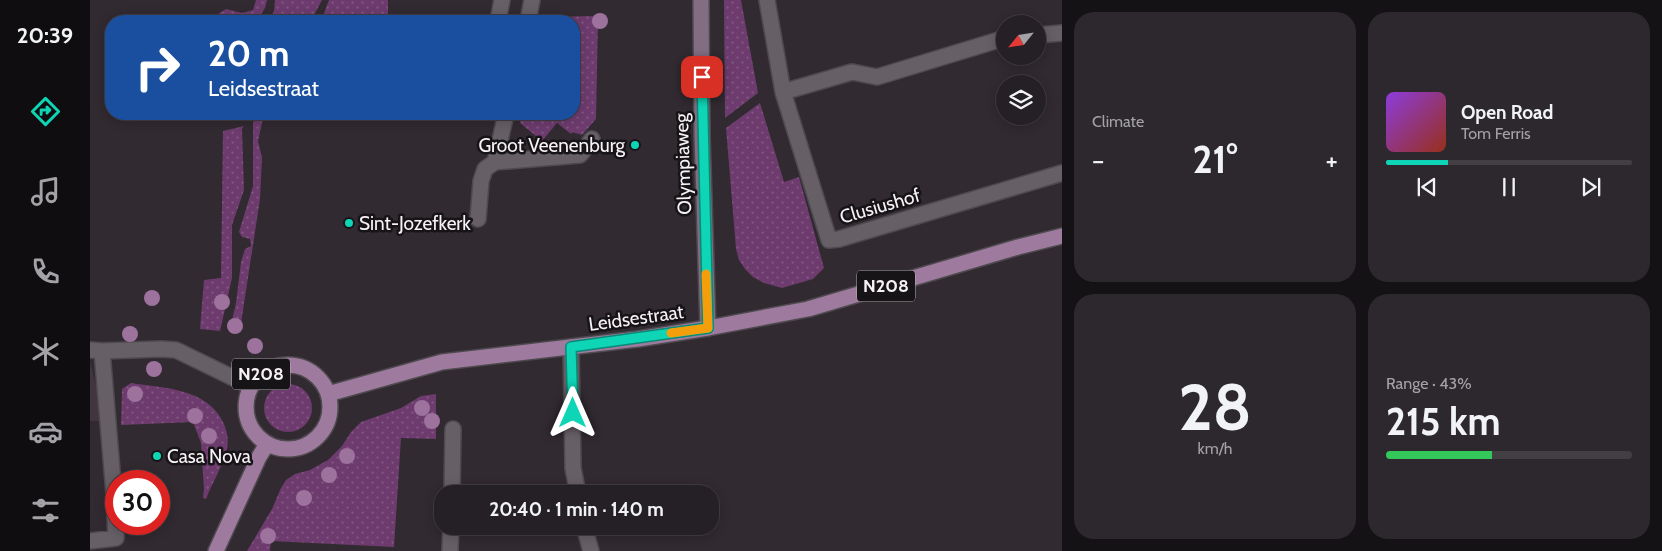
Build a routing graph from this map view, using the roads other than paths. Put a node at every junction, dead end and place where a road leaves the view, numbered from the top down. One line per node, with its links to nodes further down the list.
1 (502, 0): 5 (street)
2 (532, 0): 6 (street)
3 (701, 0): 17 (main road, Olympiaweg)
4 (766, 0): 10 (street, Clusiushof)
5 (499, 15)
6 (529, 15)
7 (1062, 33): 8 (street)
8 (1046, 34)
9 (996, 41): 10 (street)
10 (784, 92): 14 (street, Clusiushof)
11 (505, 120): 13 (street)
12 (592, 138): 13 (street)
13 (495, 162): 15 (street)
14 (1062, 174)
15 (478, 219)
16 (1062, 236): 17 (main road, Leidsestraat / N208)
17 (708, 328): 18 (main road, Leidsestraat / N208)
18 (571, 347): 21 (main road, Leidsestraat / N208); 25 (street)
19 (96, 351): 20 (street); 28 (street)
20 (250, 386): 21 (main road, N208); 23 (main road, N208)
21 (328, 394): 23 (main road)
22 (454, 429): 24 (street)
23 (267, 444): 29 (main road)
24 (452, 485)
25 (576, 485)
26 (451, 535): 30 (street)
27 (587, 535): 31 (street)
28 (90, 541)
29 (216, 551)
30 (450, 551)
31 (592, 551)

